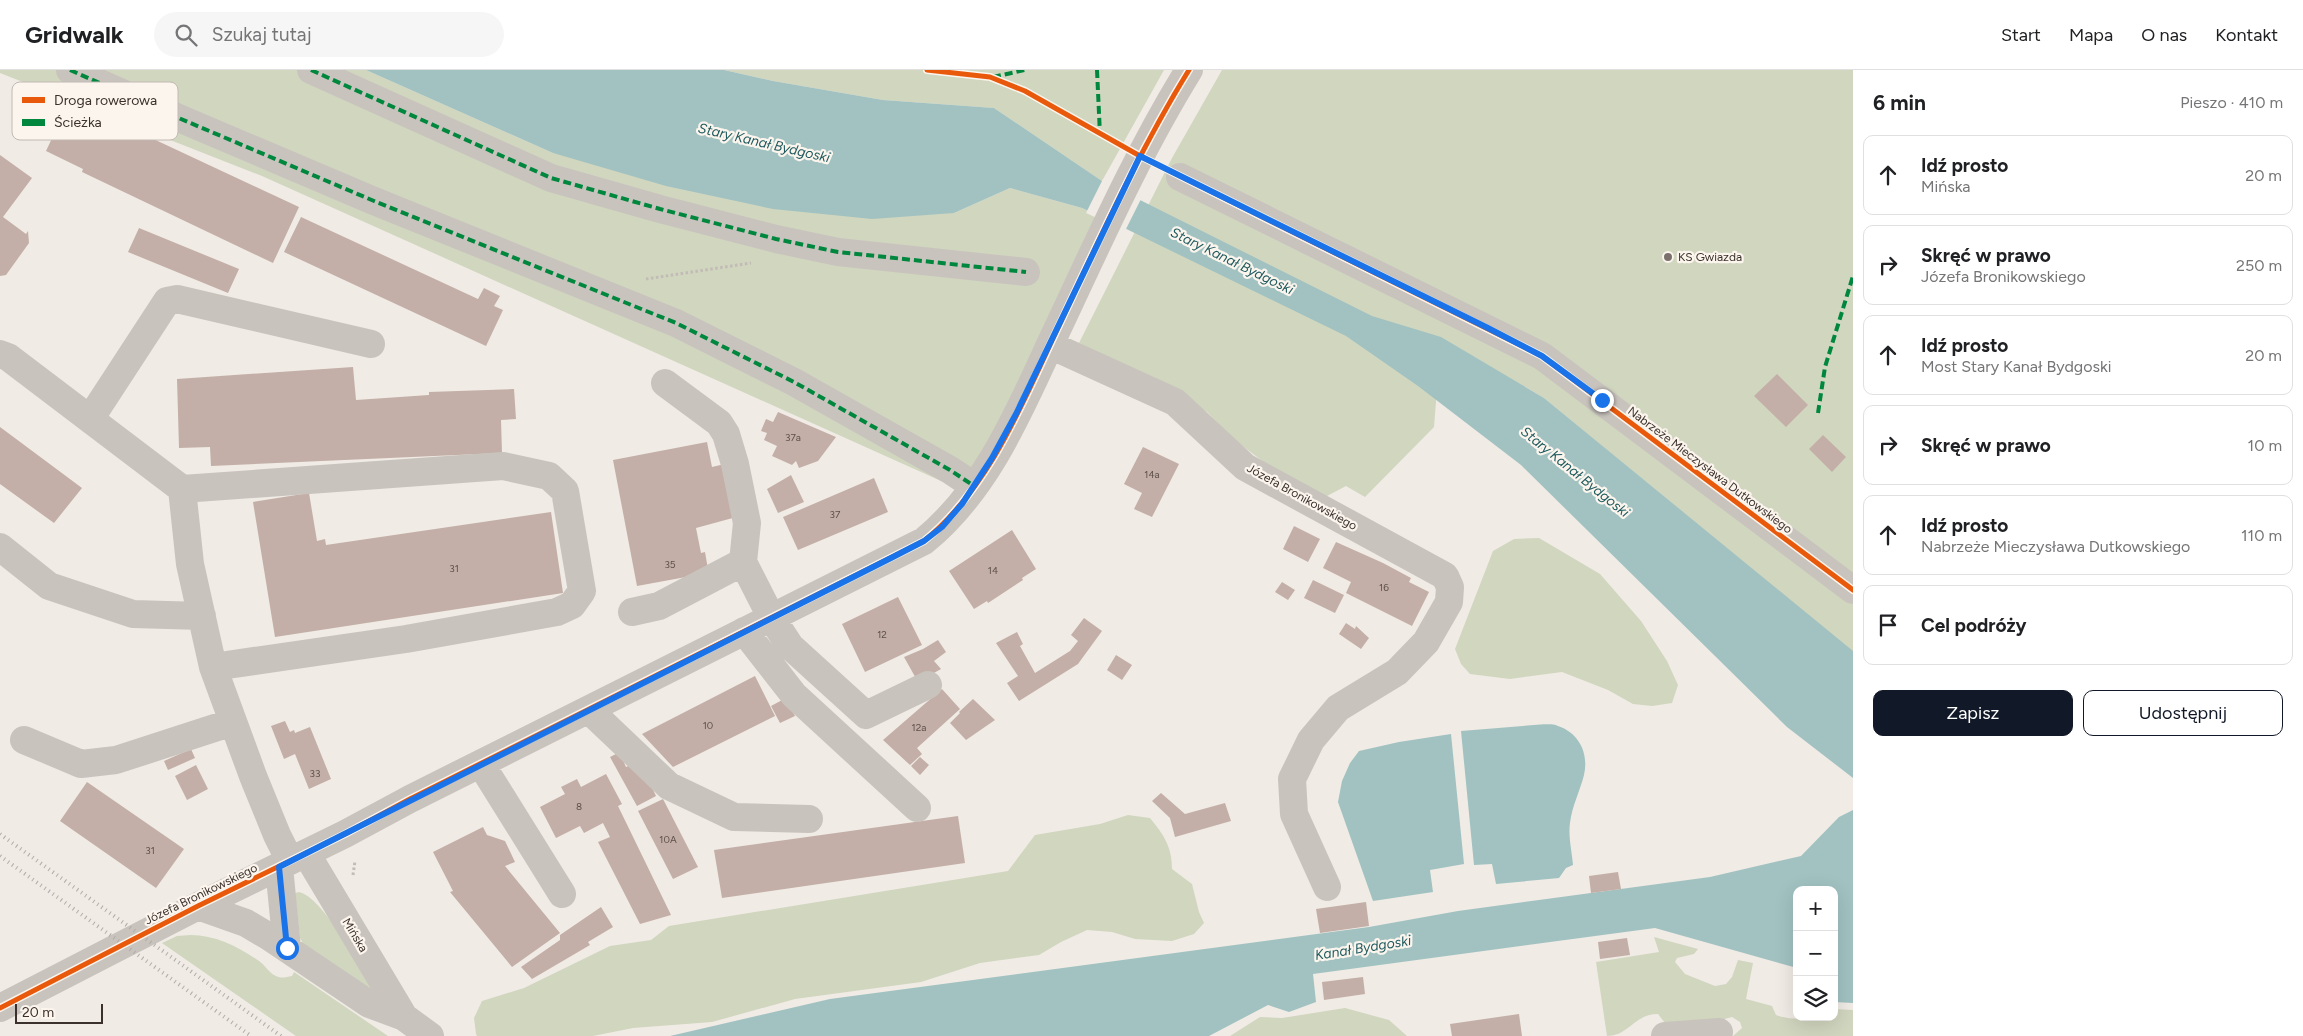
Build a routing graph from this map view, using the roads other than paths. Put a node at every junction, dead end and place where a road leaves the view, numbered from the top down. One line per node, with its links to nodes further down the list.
1 (70, 70): 4 (street)
2 (311, 70): 7 (street)
3 (1189, 70): 9 (street, Józefa Bronikowskiego)
4 (96, 82)
5 (178, 119): 13 (street)
6 (1180, 177): 17 (street, Nabrzeże Mieczysława Dutkowskiego)
7 (1026, 272)
8 (371, 344): 12 (street)
9 (1050, 344): 13 (street, Józefa Bronikowskiego); 31 (street, Józefa Bronikowskiego)
10 (0, 354): 12 (street)
11 (665, 383): 16 (street)
12 (90, 419): 14 (street)
13 (974, 486): 20 (street, Józefa Bronikowskiego)
14 (182, 489): 19 (street, Mińska); 22 (street)
15 (0, 547): 19 (street)
16 (743, 562): 18 (street); 20 (street)
17 (1853, 590)
18 (632, 612)
19 (202, 616): 22 (street, Mińska)
20 (771, 617): 21 (street, Józefa Bronikowskiego); 23 (street)
21 (744, 631): 24 (street, Józefa Bronikowskiego); 28 (street)
22 (212, 667): 25 (street, Mińska)
23 (928, 685)
24 (589, 710): 27 (street, Józefa Bronikowskiego); 29 (street)
25 (233, 722): 26 (street); 30 (street, Mińska)
26 (24, 740)
27 (481, 764): 30 (street, Józefa Bronikowskiego); 32 (street)
28 (917, 808)
29 (810, 818)
30 (292, 860): 33 (street, Józefa Bronikowskiego); 34 (street); 36 (street, Mińska)
31 (1327, 887)
32 (562, 894)
33 (198, 906): 34 (street, Mińska); 35 (street, Józefa Bronikowskiego)
34 (287, 948): 36 (street, Mińska)
35 (0, 1008)
36 (404, 1017): 38 (street, Mińska)
37 (1719, 1032): 39 (street)
38 (429, 1035)
39 (1665, 1036)

